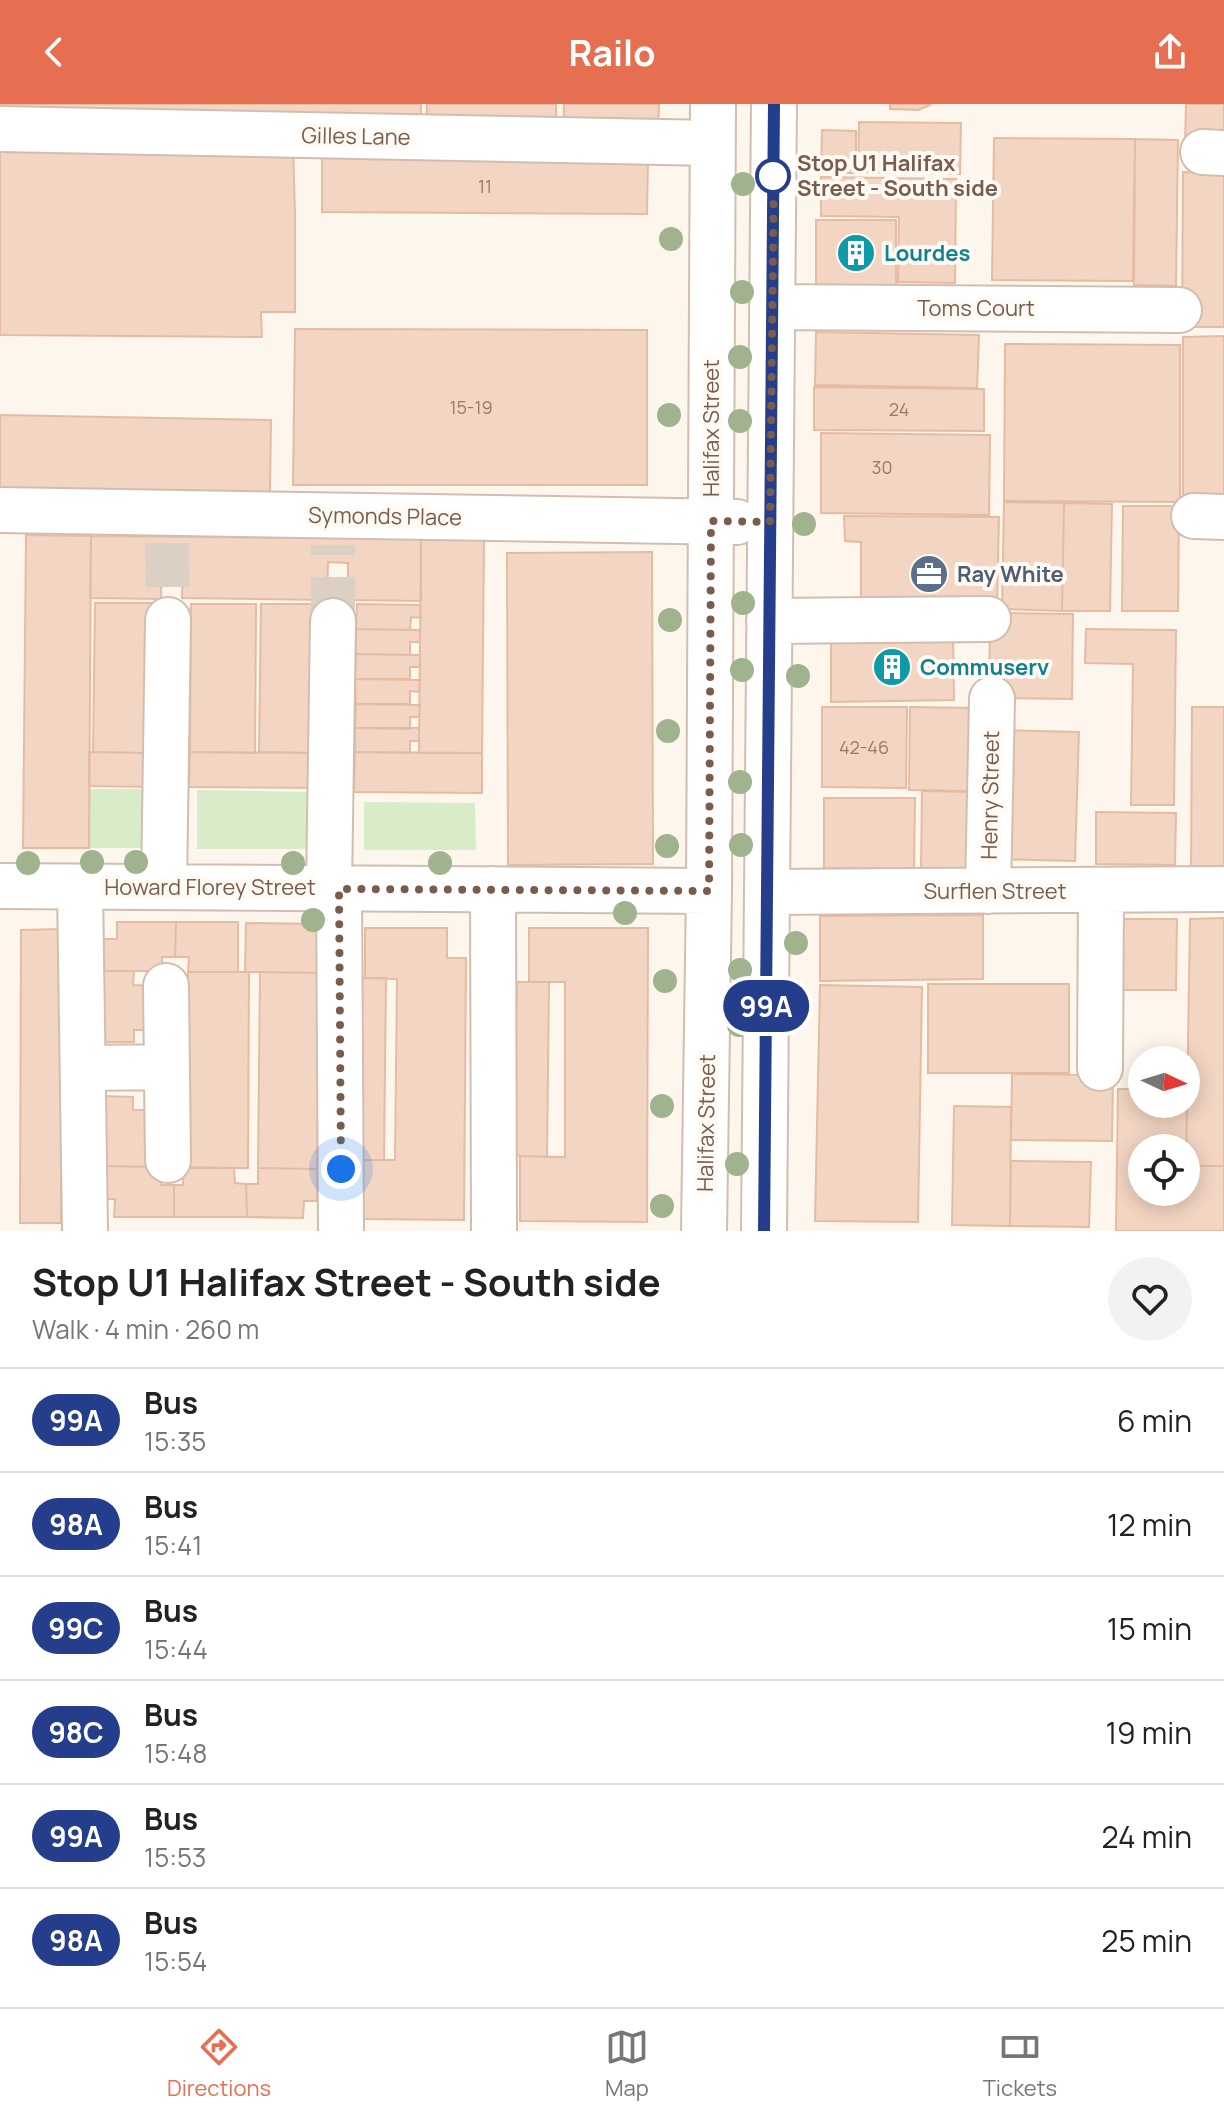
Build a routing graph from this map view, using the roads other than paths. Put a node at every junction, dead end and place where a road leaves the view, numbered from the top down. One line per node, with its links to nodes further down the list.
1 (774, 104): 4 (street)
2 (713, 124): 3 (street, Gilles Lane); 7 (street, Halifax Street)
3 (0, 129)
4 (772, 307): 5 (street, Toms Court); 8 (street)
5 (1179, 310)
6 (0, 510): 7 (street, Symonds Place)
7 (711, 521): 8 (street, Symonds Place); 20 (street, Halifax Street)
8 (770, 522): 12 (street)
9 (988, 619): 12 (street)
10 (168, 620): 16 (street)
11 (333, 621): 17 (street)
12 (769, 621): 23 (street)
13 (992, 699): 21 (street, Henry Street)
14 (0, 886): 15 (street, Howard Florey Street)
15 (80, 887): 16 (street, Howard Florey Street); 26 (street)
16 (164, 887): 17 (street, Howard Florey Street)
17 (334, 888): 18 (street, Howard Florey Street); 30 (street)
18 (493, 889): 20 (street, Howard Florey Street); 31 (street)
19 (1224, 889): 22 (street, Surflen Street)
20 (709, 891): 32 (street, Halifax Street)
21 (988, 891): 22 (street, Surflen Street); 23 (street, Surflen Street)
22 (1101, 891): 27 (street)
23 (767, 892): 33 (street)
24 (166, 986): 25 (street)
25 (167, 1067): 26 (street); 28 (street)
26 (83, 1068): 29 (street)
27 (1100, 1068)
28 (168, 1160)
29 (85, 1231)
30 (341, 1231)
31 (494, 1231)
32 (704, 1231)
33 (764, 1231)

